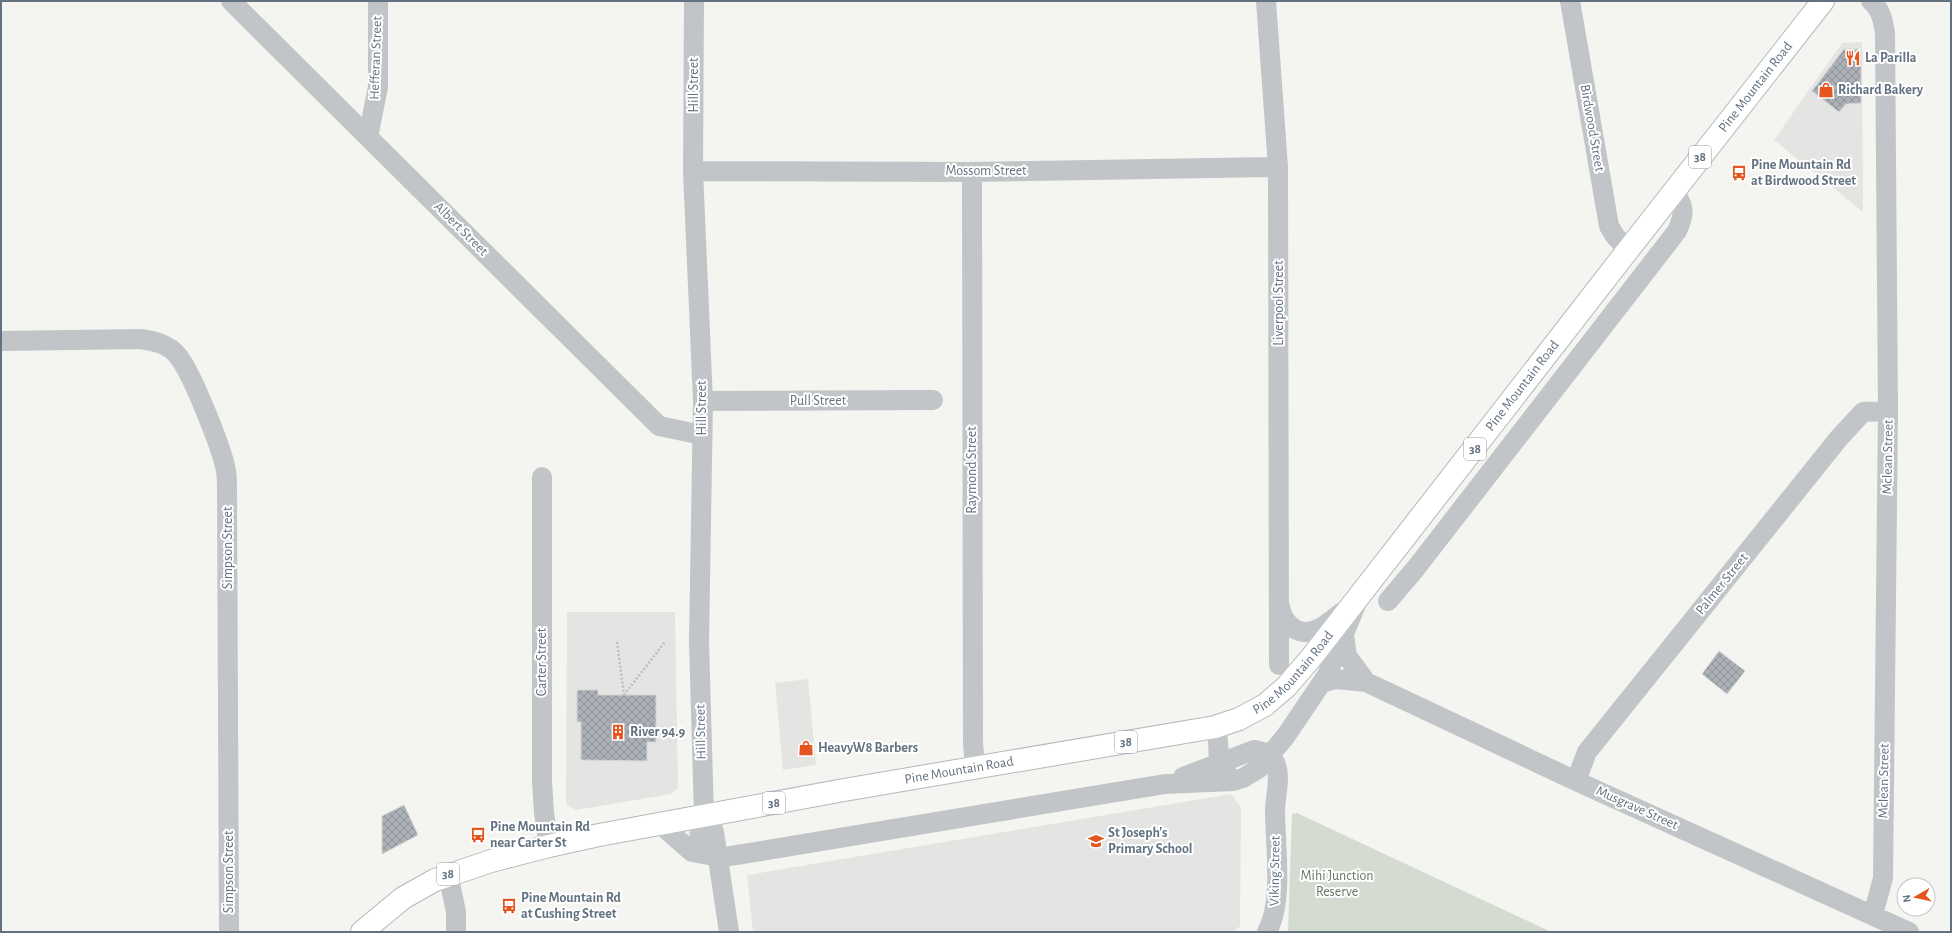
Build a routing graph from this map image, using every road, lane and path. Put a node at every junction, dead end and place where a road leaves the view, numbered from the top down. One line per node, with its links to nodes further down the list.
1 (231, 1): 8 (street, Albert Street)
2 (378, 1): 8 (street, Hefferan Street)
3 (694, 1): 10 (street, Hill Street)
4 (1266, 1): 9 (street, Liverpool Street)
5 (1570, 1): 13 (street, Birdwood Street)
6 (1823, 1): 12 (main road, Pine Mountain Road / 38)
7 (1871, 1): 17 (street, Mclean Street)
8 (368, 138): 18 (street, Albert Street)
9 (1278, 167): 11 (street, Mossom Street); 22 (street, Liverpool Street)
10 (693, 171): 11 (street, Mossom Street); 16 (street, Hill Street)
11 (972, 172): 32 (street, Raymond Street)
12 (1673, 191): 13 (main road, Pine Mountain Road / 38); 21 (street, Pine Mountain Road)
13 (1628, 250): 20 (main road, Pine Mountain Road / 38)
14 (1, 341): 43 (street, Simpson Street)
15 (933, 400): 16 (street, Pull Street)
16 (703, 401): 18 (street, Hill Street)
17 (1888, 411): 34 (street, Palmer Street); 42 (street, Mclean Street)
18 (702, 435): 37 (street, Hill Street)
19 (542, 478): 39 (street, Carter Street)
20 (1358, 600): 22 (street, Liverpool Street); 23 (street, Pine Mountain Road); 29 (main road, Pine Mountain Road / 38)
21 (1388, 601)
22 (1280, 605): 26 (street, Liverpool Street)
23 (1344, 635): 27 (street, Musgrave Street); 28 (street, Pine Mountain Road)
24 (617, 642): 25 (path)
25 (664, 642)
26 (1279, 665)
27 (1366, 682): 28 (street, Musgrave Street); 34 (street, Musgrave Street)
28 (1322, 683): 30 (street, Pine Mountain Road)
29 (1215, 727): 31 (street); 32 (main road, Pine Mountain Road / 38)
30 (1270, 757): 31 (street); 33 (street, Pine Mountain Road); 36 (street, Viking Street)
31 (1219, 764): 33 (street); 35 (street)
32 (975, 768): 37 (main road, Pine Mountain Road / 38)
33 (1238, 779): 35 (street); 36 (street, Viking Street)
34 (1576, 781): 42 (street, Musgrave Street)
35 (1164, 784): 40 (street)
36 (1275, 809): 47 (street, Viking Street)
37 (704, 816): 38 (main road, Pine Mountain Road / 38); 40 (street)
38 (659, 824): 39 (main road, Pine Mountain Road / 38); 40 (street)
39 (549, 846): 41 (main road, Pine Mountain Road / 38)
40 (716, 856): 46 (street)
41 (448, 874): 44 (main road, Pine Mountain Road / 38); 45 (street)
42 (1873, 916): 48 (street, Musgrave Street)
43 (229, 932)
44 (362, 932)
45 (456, 932)
46 (729, 932)
47 (1267, 932)
48 (1910, 932)

